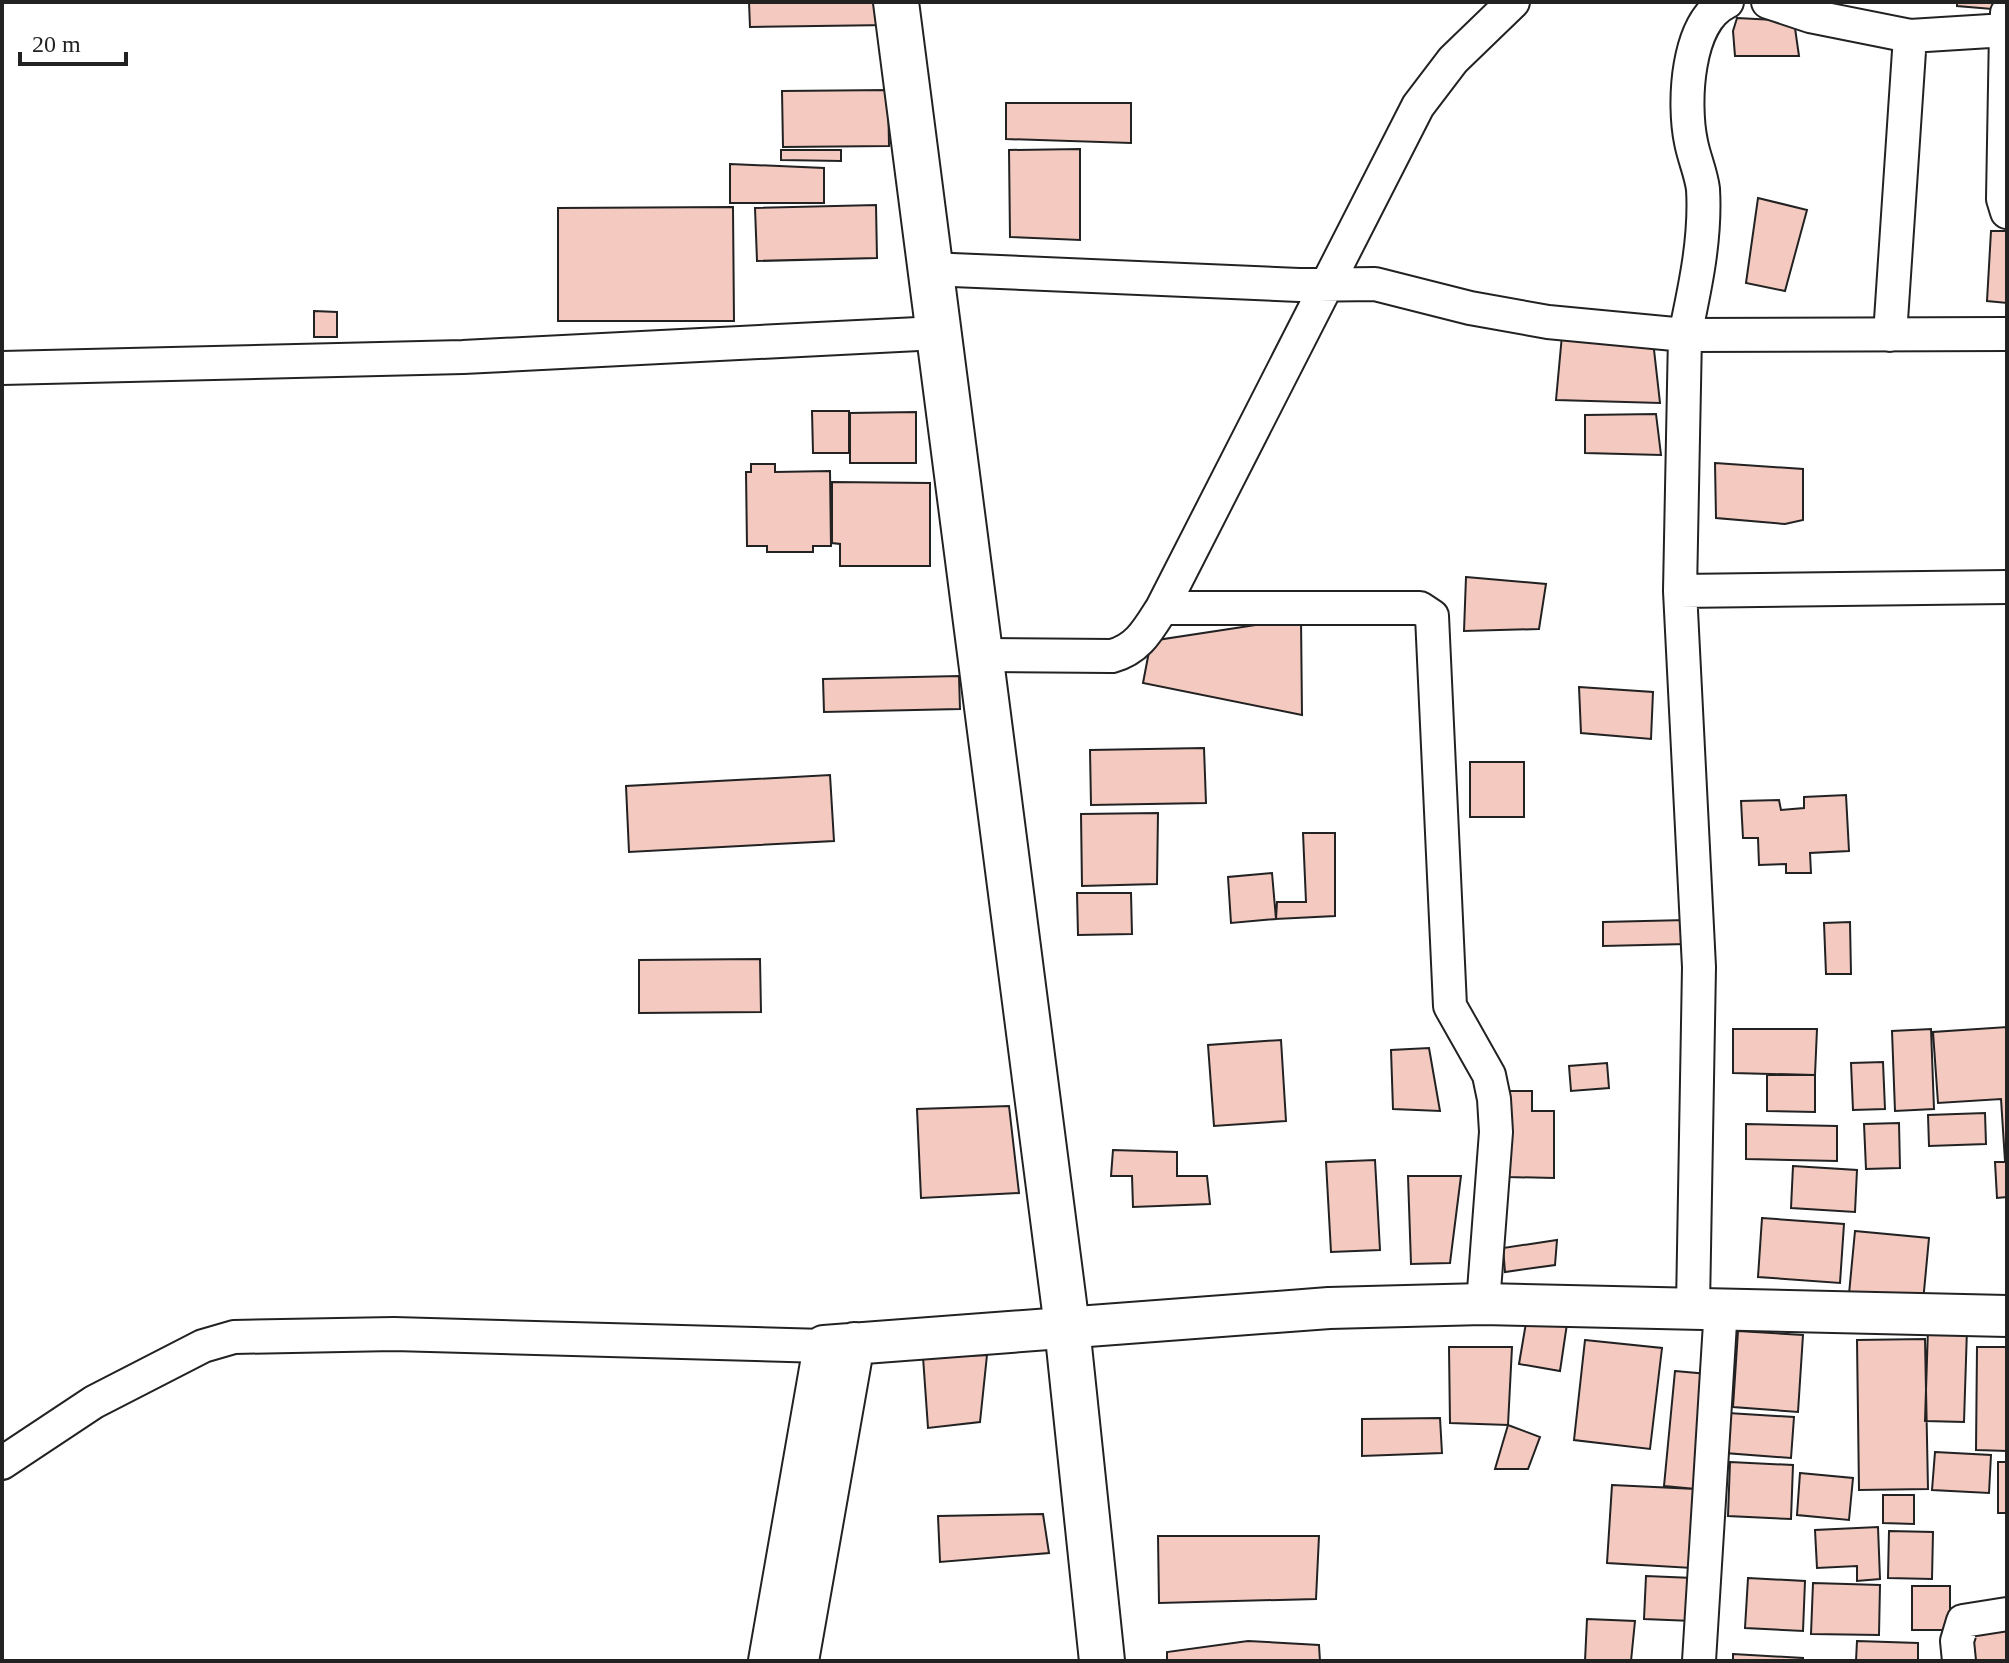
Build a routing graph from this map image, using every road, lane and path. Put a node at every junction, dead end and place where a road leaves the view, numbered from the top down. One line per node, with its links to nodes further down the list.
1 (896, 2): 9 (main road)
2 (1513, 2): 10 (street)
3 (1727, 2): 13 (street)
4 (1768, 2): 7 (street)
5 (2007, 13): 6 (street)
6 (2006, 30): 7 (street); 8 (street)
7 (1910, 36): 14 (street)
8 (2007, 212)
9 (929, 269): 10 (street); 11 (main road)
10 (1327, 284): 13 (street); 18 (street)
11 (938, 333): 15 (street); 19 (main road)
12 (2007, 334): 14 (street)
13 (1685, 335): 14 (street); 17 (street)
14 (1890, 335)
15 (2, 368)
16 (2007, 587): 17 (street)
17 (1680, 591): 21 (street)
18 (1162, 608): 19 (street); 20 (street)
19 (983, 655): 23 (main road)
20 (1483, 1304): 21 (street); 23 (street)
21 (1707, 1306): 22 (street); 30 (street)
22 (2007, 1316)
23 (1067, 1327): 24 (street); 29 (main road)
24 (839, 1344): 25 (street); 27 (street); 28 (street)
25 (2, 1463)
26 (2007, 1614): 31 (street)
27 (769, 1661)
28 (798, 1661)
29 (1102, 1661)
30 (1699, 1661)
31 (1959, 1661)

